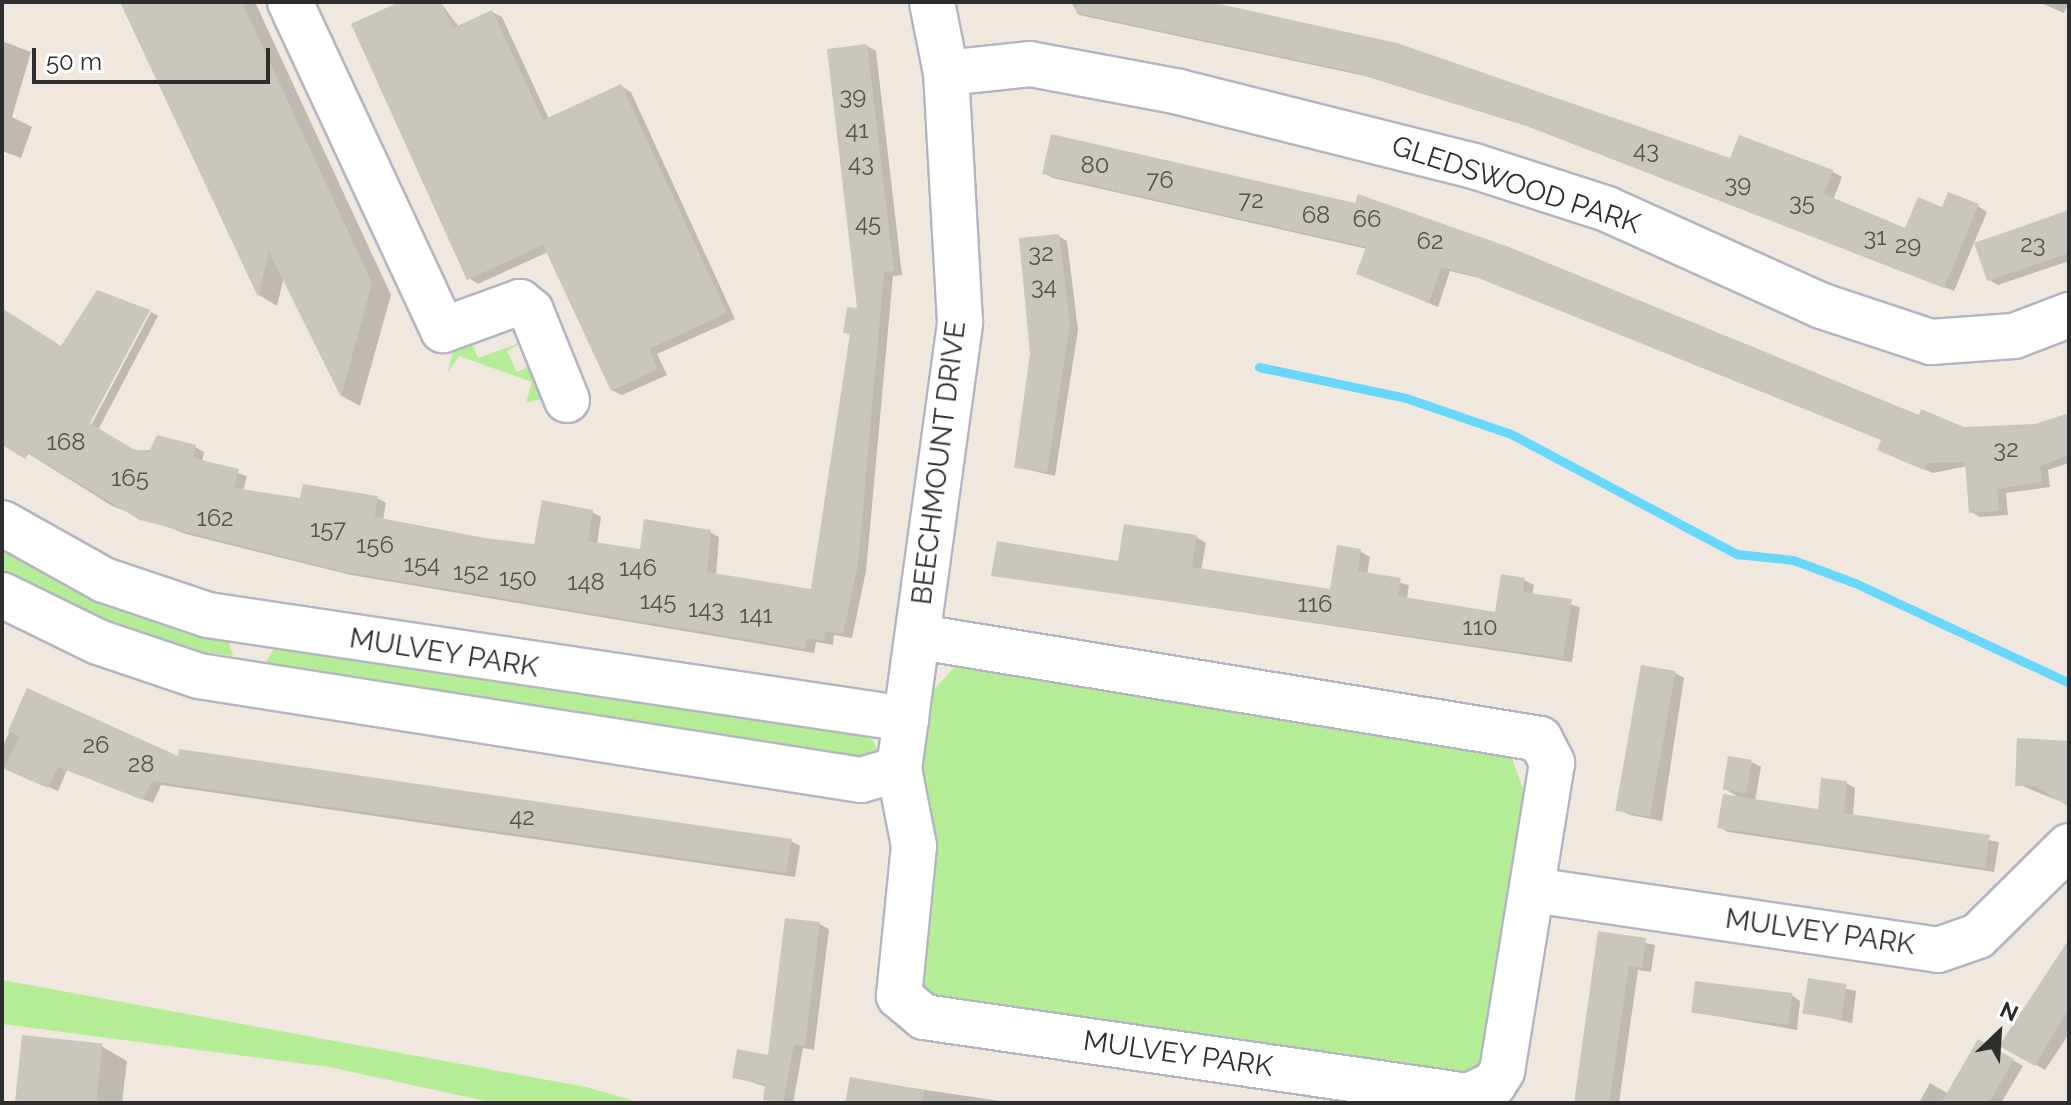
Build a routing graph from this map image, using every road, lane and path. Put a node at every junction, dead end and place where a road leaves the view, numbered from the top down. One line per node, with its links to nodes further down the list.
1 (290, 2): 5 (street)
2 (932, 2): 3 (street, BEECHMOUNT DRIVE)
3 (946, 73): 4 (street, GLEDSWOOD PARK); 9 (street, BEECHMOUNT DRIVE)
4 (2069, 315)
5 (567, 400)
6 (2, 523): 8 (street, MULVEY PARK)
7 (2, 595): 10 (street)
8 (253, 625): 10 (street); 11 (street, MULVEY PARK)
9 (920, 637): 11 (street, MULVEY PARK); 14 (street, MULVEY PARK)
10 (244, 685): 12 (street)
11 (906, 719): 12 (street, MULVEY PARK)
12 (899, 769): 14 (street, MULVEY PARK)
13 (2069, 846): 14 (street, MULVEY PARK)
14 (1533, 890)

